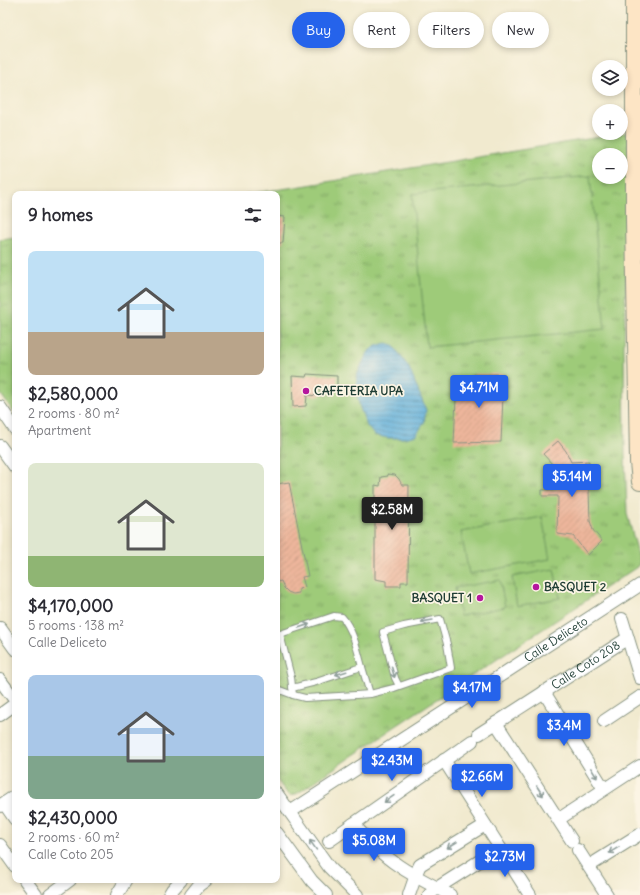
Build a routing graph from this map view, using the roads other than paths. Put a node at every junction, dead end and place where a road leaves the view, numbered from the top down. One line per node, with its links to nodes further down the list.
1 (634, 0): 6 (street)
2 (0, 408): 3 (street)
3 (12, 425)
4 (2, 450): 5 (street)
5 (12, 463)
6 (640, 482)
7 (640, 585): 34 (street, Calle Deliceto)
8 (622, 619): 11 (street, Calle Coto 208)
9 (0, 628): 10 (street)
10 (11, 635)
11 (628, 638): 12 (street, Calle Coto 208); 19 (street, Calle Coto 208)
12 (637, 660): 14 (street, Calle Coto 208)
13 (362, 667): 17 (lane, one-way to 17); 17 (lane, one-way to 13); 20 (lane)
14 (640, 678)
15 (0, 680): 22 (street)
16 (399, 686): 16 (lane, one-way to 16); 20 (lane)
17 (292, 688): 21 (lane)
18 (280, 690): 21 (lane)
19 (544, 692): 27 (street, Calle Coto 208); 30 (street, Calle Coto 208, one-way to 30)
20 (370, 694): 21 (lane)
21 (293, 695)
22 (12, 696)
23 (640, 697): 26 (street)
24 (12, 706): 25 (street)
25 (0, 715)
26 (604, 721)
27 (496, 722): 28 (street, Calle Coto 208); 36 (street, one-way to 36)
28 (444, 760): 37 (street, Calle Coto 208, one-way to 37); 38 (street)
29 (640, 766): 30 (street)
30 (604, 789): 36 (street)
31 (12, 798): 33 (street)
32 (280, 798): 34 (street)
33 (2, 805): 35 (street)
34 (290, 812): 46 (street, one-way to 34)
35 (12, 816)
36 (558, 820): 45 (street)
37 (353, 824): 40 (street, Calle Coto 208); 47 (street)
38 (485, 825): 43 (street); 47 (street, one-way to 47)
39 (640, 834): 45 (street, one-way to 45)
40 (328, 841)
41 (0, 845): 44 (street)
42 (282, 847): 48 (street)
43 (500, 848): 54 (street); 64 (street)
44 (12, 862)
45 (589, 866): 65 (street)
46 (329, 867): 48 (street); 61 (street)
47 (416, 876): 54 (street); 62 (street)
48 (312, 881): 60 (street)
49 (27, 883): 55 (street)
50 (64, 883): 56 (street)
51 (124, 883): 57 (street)
52 (178, 883): 58 (street)
53 (202, 883): 59 (street)
54 (433, 891): 63 (street)
55 (36, 895)
56 (50, 895)
57 (116, 895)
58 (169, 895)
59 (191, 895)
60 (326, 895)
61 (357, 895)
62 (409, 895)
63 (450, 895)
64 (530, 895)
65 (607, 895)

